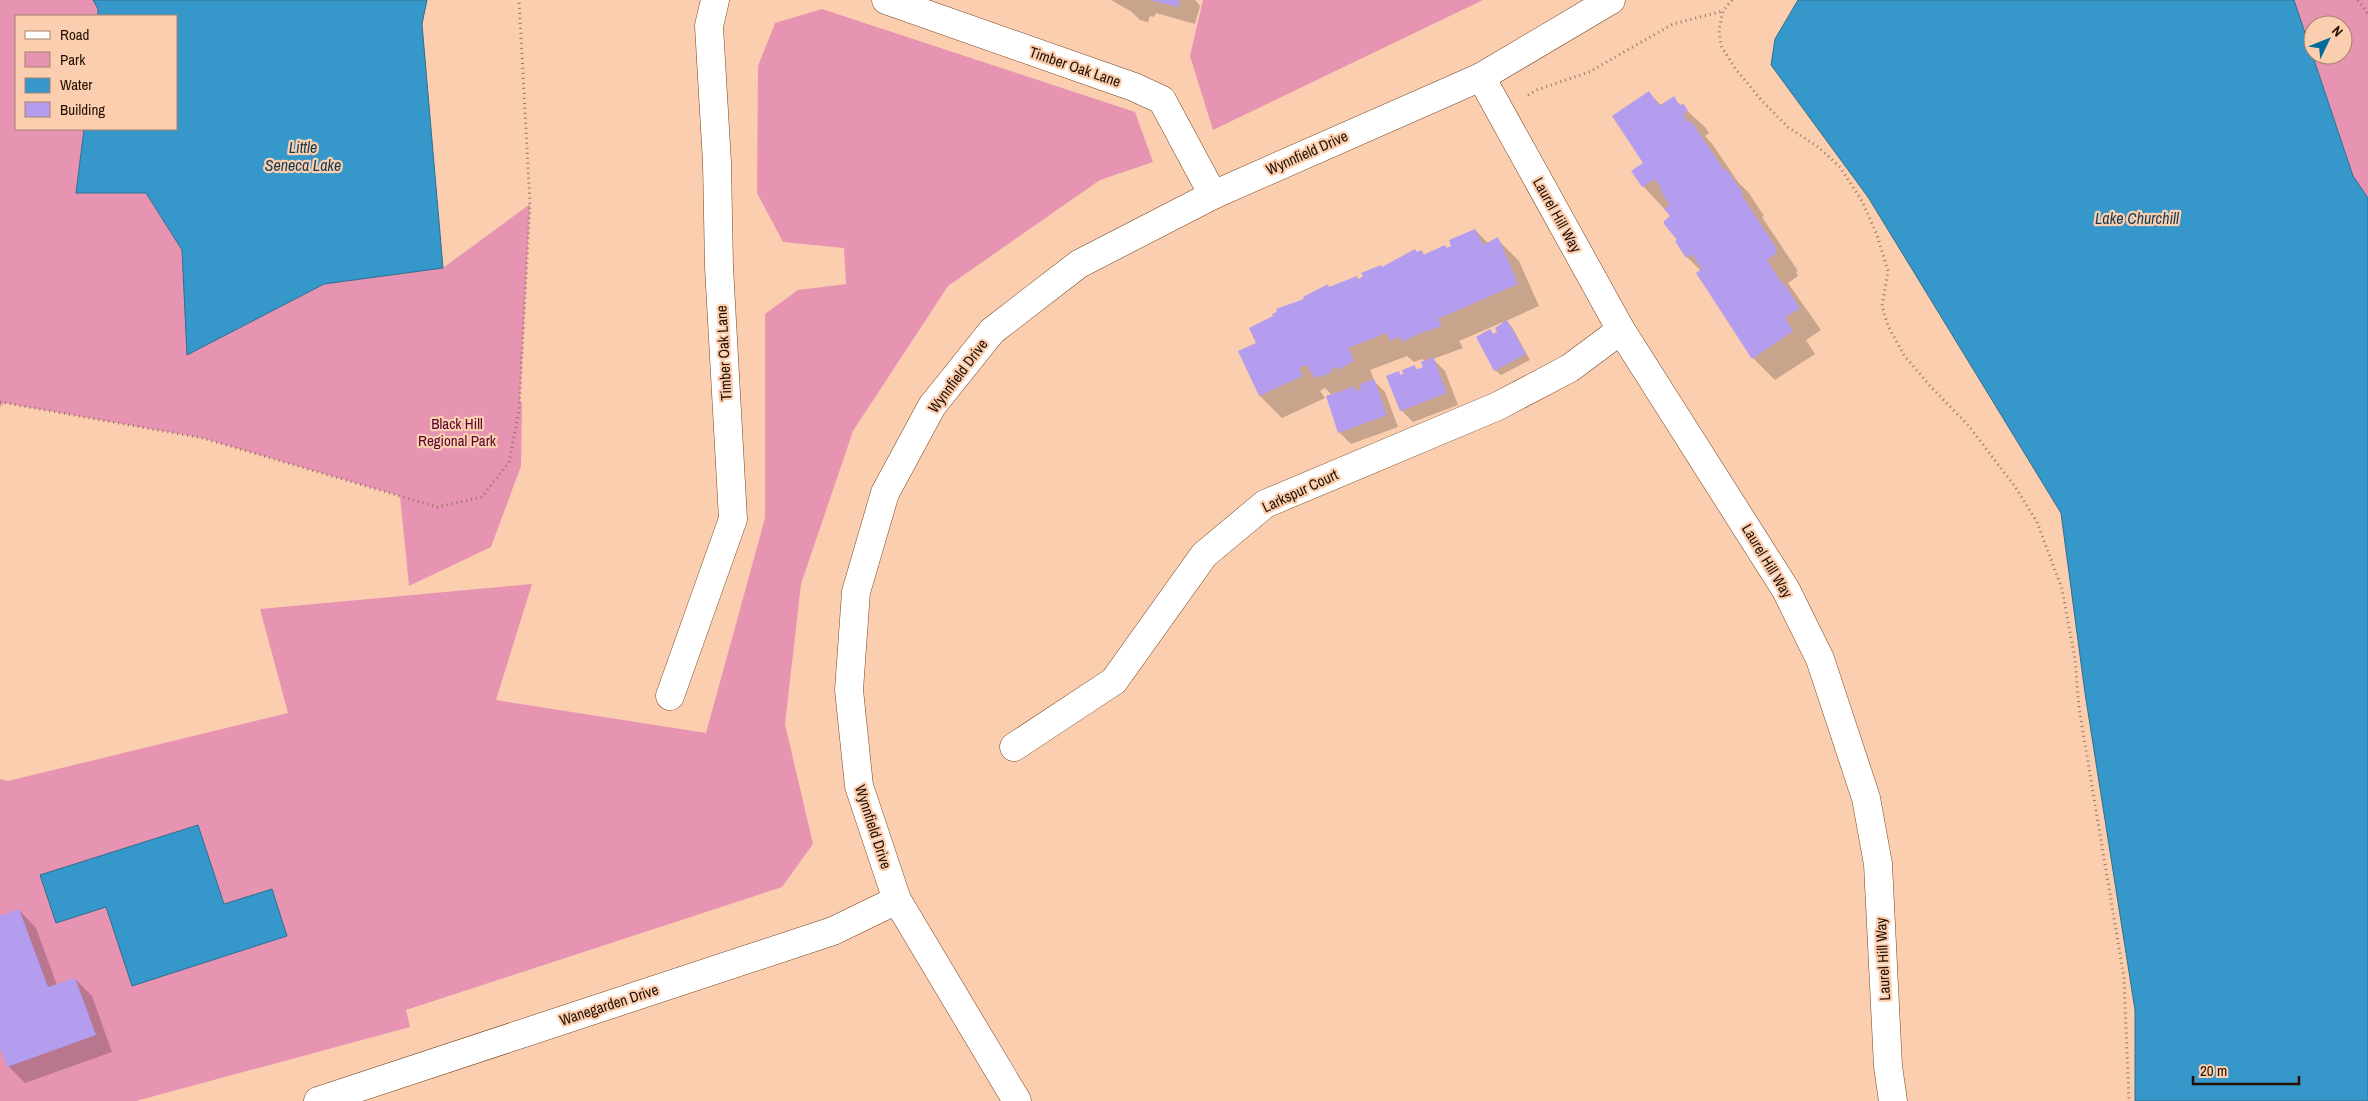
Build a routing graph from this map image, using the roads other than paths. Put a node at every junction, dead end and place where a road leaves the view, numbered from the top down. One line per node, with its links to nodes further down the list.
1 (715, 0): 7 (street, Timber Oak Lane)
2 (886, 0): 5 (street, Timber Oak Lane)
3 (1611, 0): 4 (street, Wynnfield Drive)
4 (1481, 77): 5 (street, Wynnfield Drive); 6 (street, Laurel Hill Way)
5 (1213, 195): 9 (street, Wynnfield Drive)
6 (1621, 330): 8 (street, Larkspur Court); 12 (street, Laurel Hill Way)
7 (670, 696)
8 (1014, 747)
9 (897, 900): 10 (street, Wanegarden Drive); 11 (street, Wynnfield Drive)
10 (318, 1101)
11 (1017, 1101)
12 (1893, 1101)

